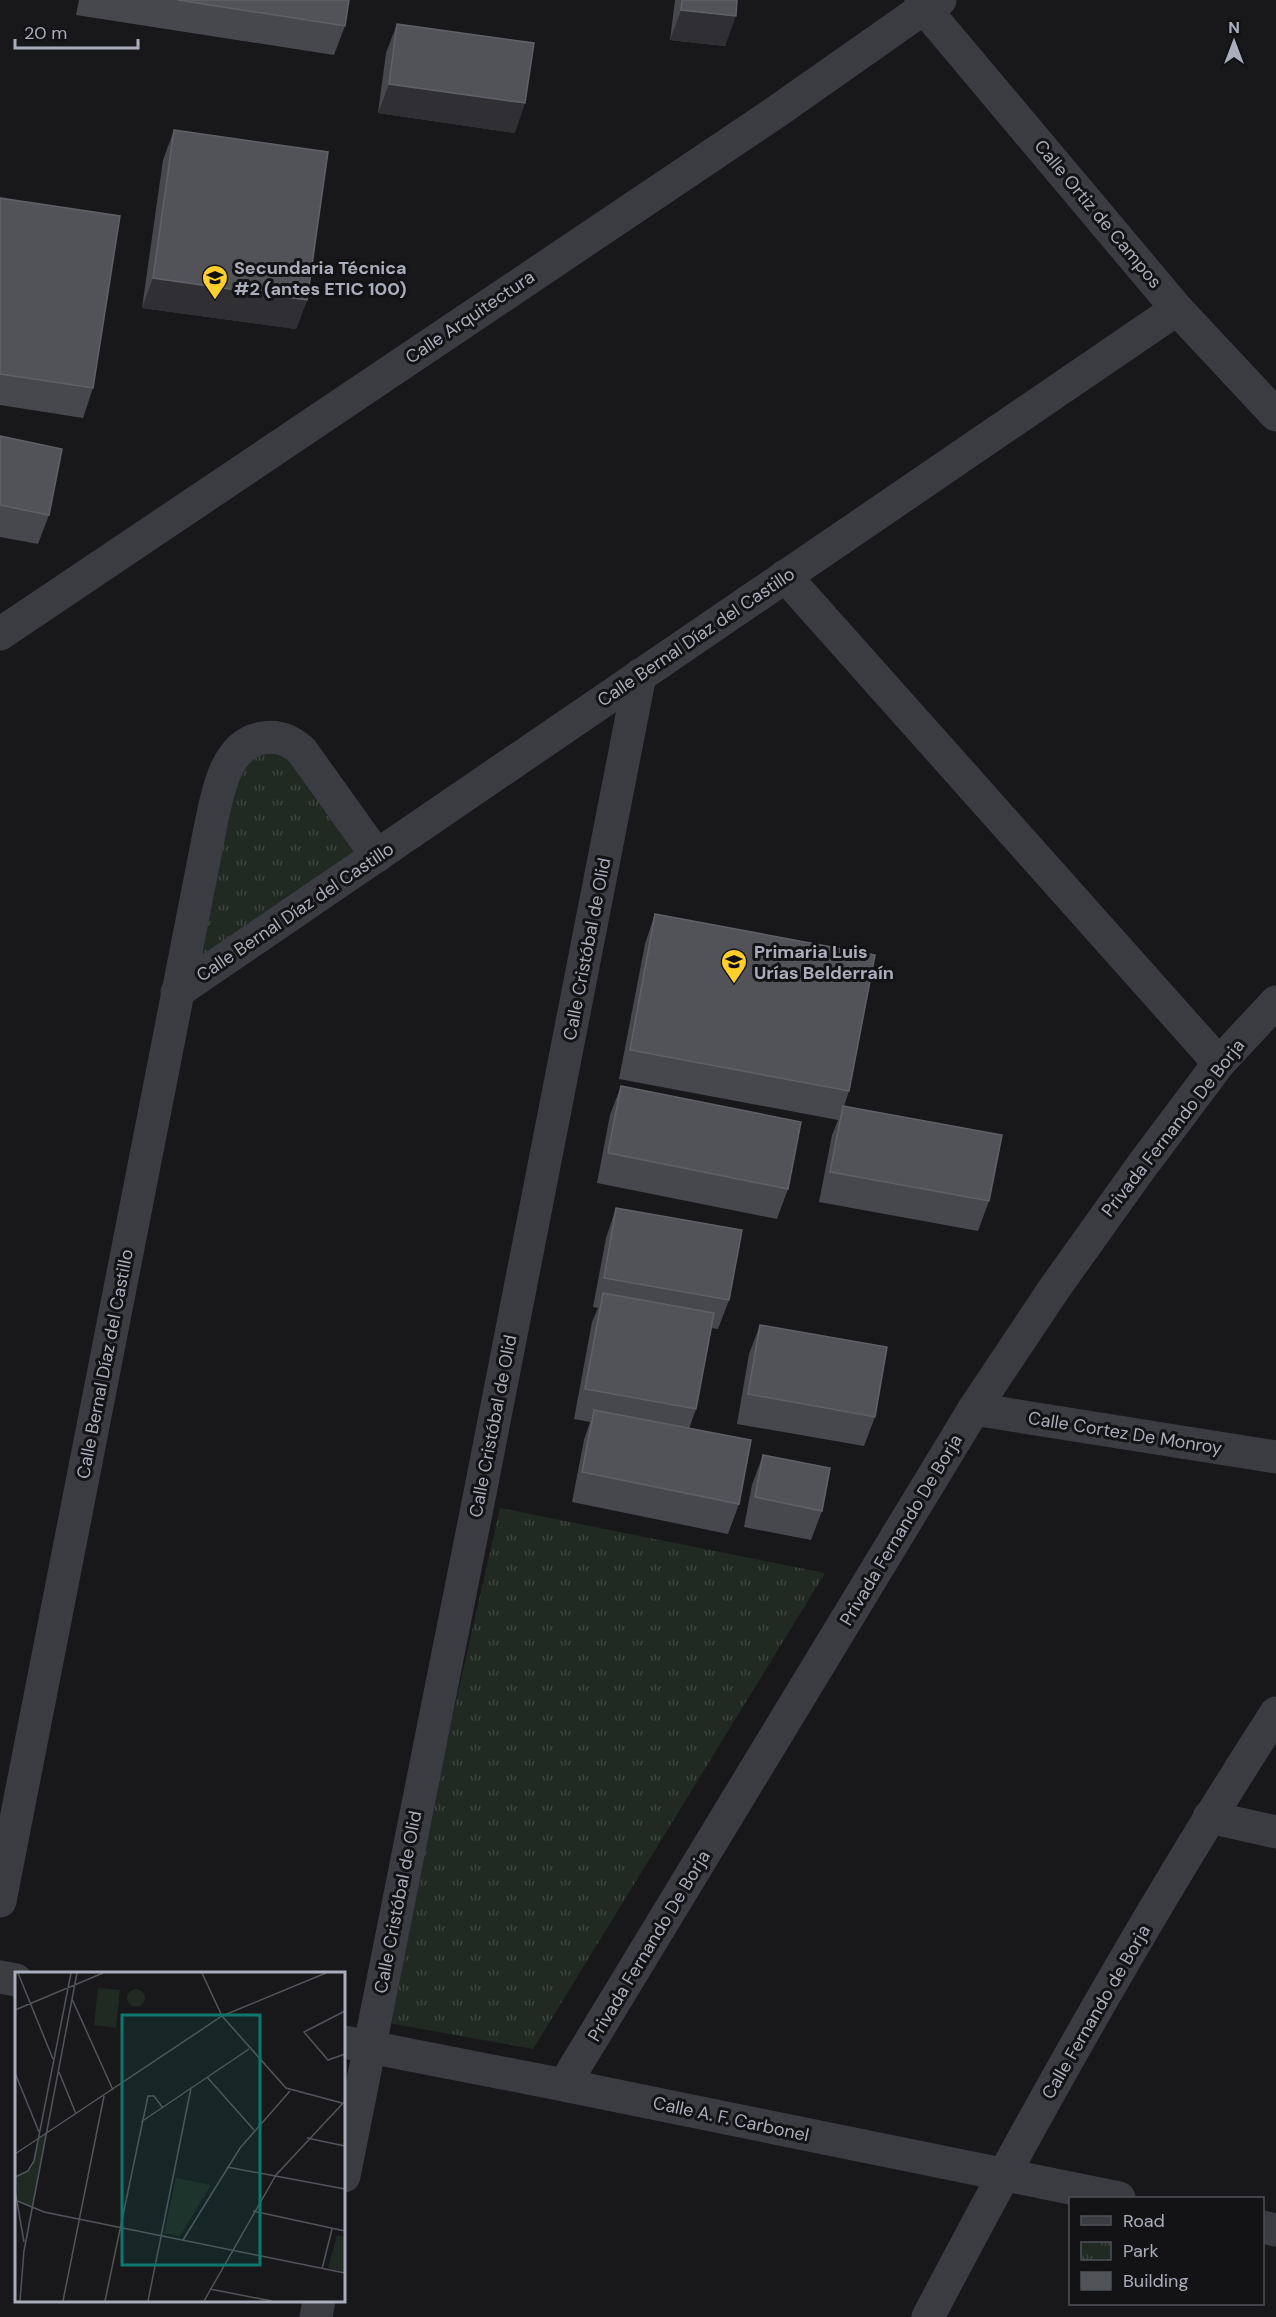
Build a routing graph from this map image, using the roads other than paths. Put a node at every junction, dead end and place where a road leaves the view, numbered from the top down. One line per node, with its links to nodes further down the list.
1 (928, 3): 2 (street, Calle Ortiz de Campos); 5 (street, Calle Arquitectura)
2 (1177, 309): 3 (street, Calle Ortiz de Campos); 4 (street, Calle Bernal Díaz del Castillo)
3 (1276, 415)
4 (785, 576): 6 (street, Calle Bernal Díaz del Castillo); 10 (street)
5 (0, 634)
6 (640, 675): 7 (street, Calle Bernal Díaz del Castillo); 19 (street, Calle Cristóbal de Olid)
7 (377, 856): 8 (street, Calle Bernal Díaz del Castillo); 8 (street)
8 (177, 992): 16 (street, Calle Bernal Díaz del Castillo)
9 (1276, 1002): 10 (street, Privada Fernando De Borja)
10 (1219, 1063): 11 (street, Privada Fernando De Borja)
11 (974, 1409): 12 (street, Calle Cortez De Monroy); 20 (street, Privada Fernando De Borja)
12 (1276, 1457)
13 (1276, 1713): 14 (street, Calle Fernando de Borja)
14 (1209, 1817): 15 (street); 22 (street, Calle Fernando de Borja)
15 (1276, 1832)
16 (0, 1901)
17 (0, 1977): 18 (street)
18 (15, 1980)
19 (356, 2045): 20 (street, Calle A. F. Carbonel); 21 (street, Calle Cristóbal de Olid)
20 (564, 2085): 22 (street, Calle A. F. Carbonel)
21 (345, 2165)
22 (1002, 2175): 23 (street, Calle A. F. Carbonel); 26 (street, Calle Fernando de Borja)
23 (1109, 2197)
24 (319, 2302): 25 (street)
25 (316, 2317)
26 (928, 2317)

